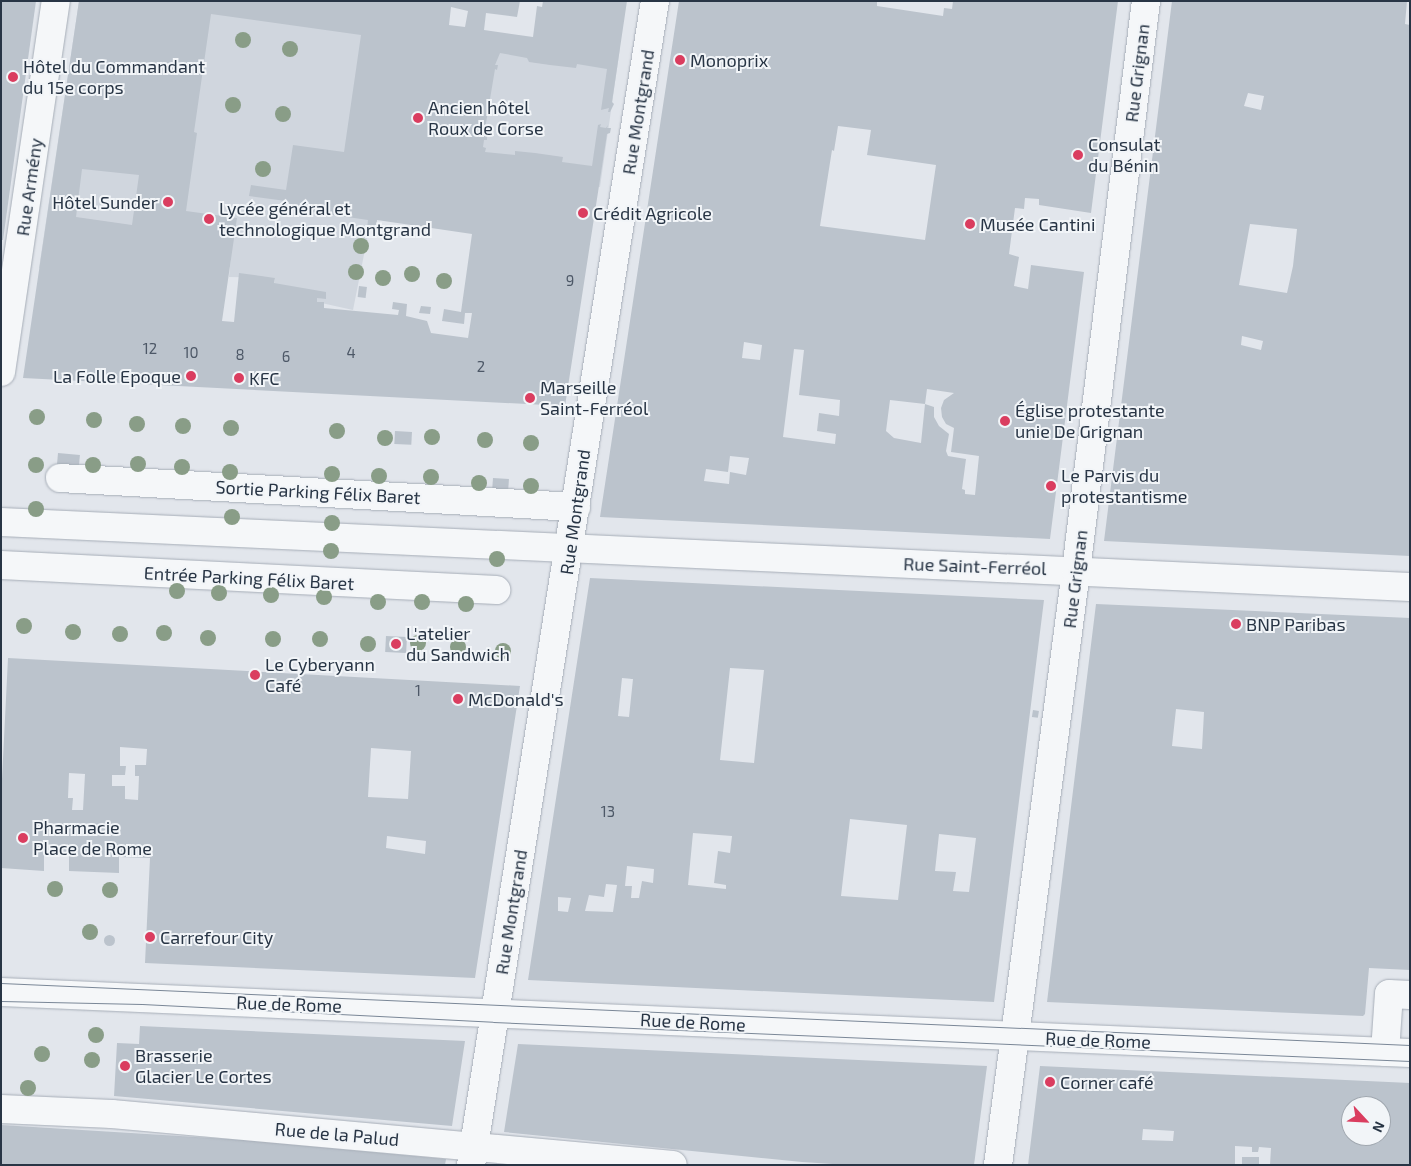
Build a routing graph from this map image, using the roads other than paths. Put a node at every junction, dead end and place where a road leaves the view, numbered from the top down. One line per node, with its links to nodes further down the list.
1 (56, 1): 4 (street, Rue Armény)
2 (655, 1): 6 (street, Rue Montgrand)
3 (1146, 1): 10 (street, Rue Grignan)
4 (1, 372)
5 (60, 478): 6 (street, Sortie Parking Félix Baret)
6 (576, 507): 8 (street, Rue Montgrand)
7 (1, 522): 8 (street, Rue Saint-Ferréol)
8 (570, 548): 10 (street, Rue Saint-Ferréol); 15 (street, Rue Montgrand)
9 (1, 565): 12 (street, Entrée Parking Félix Baret)
10 (1076, 570): 11 (street, Rue Saint-Ferréol); 16 (street, Rue Grignan)
11 (1410, 587)
12 (496, 590)
13 (1, 992): 15 (street, Rue de Rome)
14 (1410, 995): 17 (street, Rue de Rome)
15 (494, 1018): 16 (street, Rue de Rome); 19 (street, Rue Montgrand)
16 (1014, 1037): 17 (street, Rue de Rome); 21 (street, Rue Grignan)
17 (1397, 1053)
18 (1, 1109): 19 (street, Rue de la Palud)
19 (472, 1156): 20 (street, Rue de la Palud)
20 (673, 1165)
21 (998, 1165)

